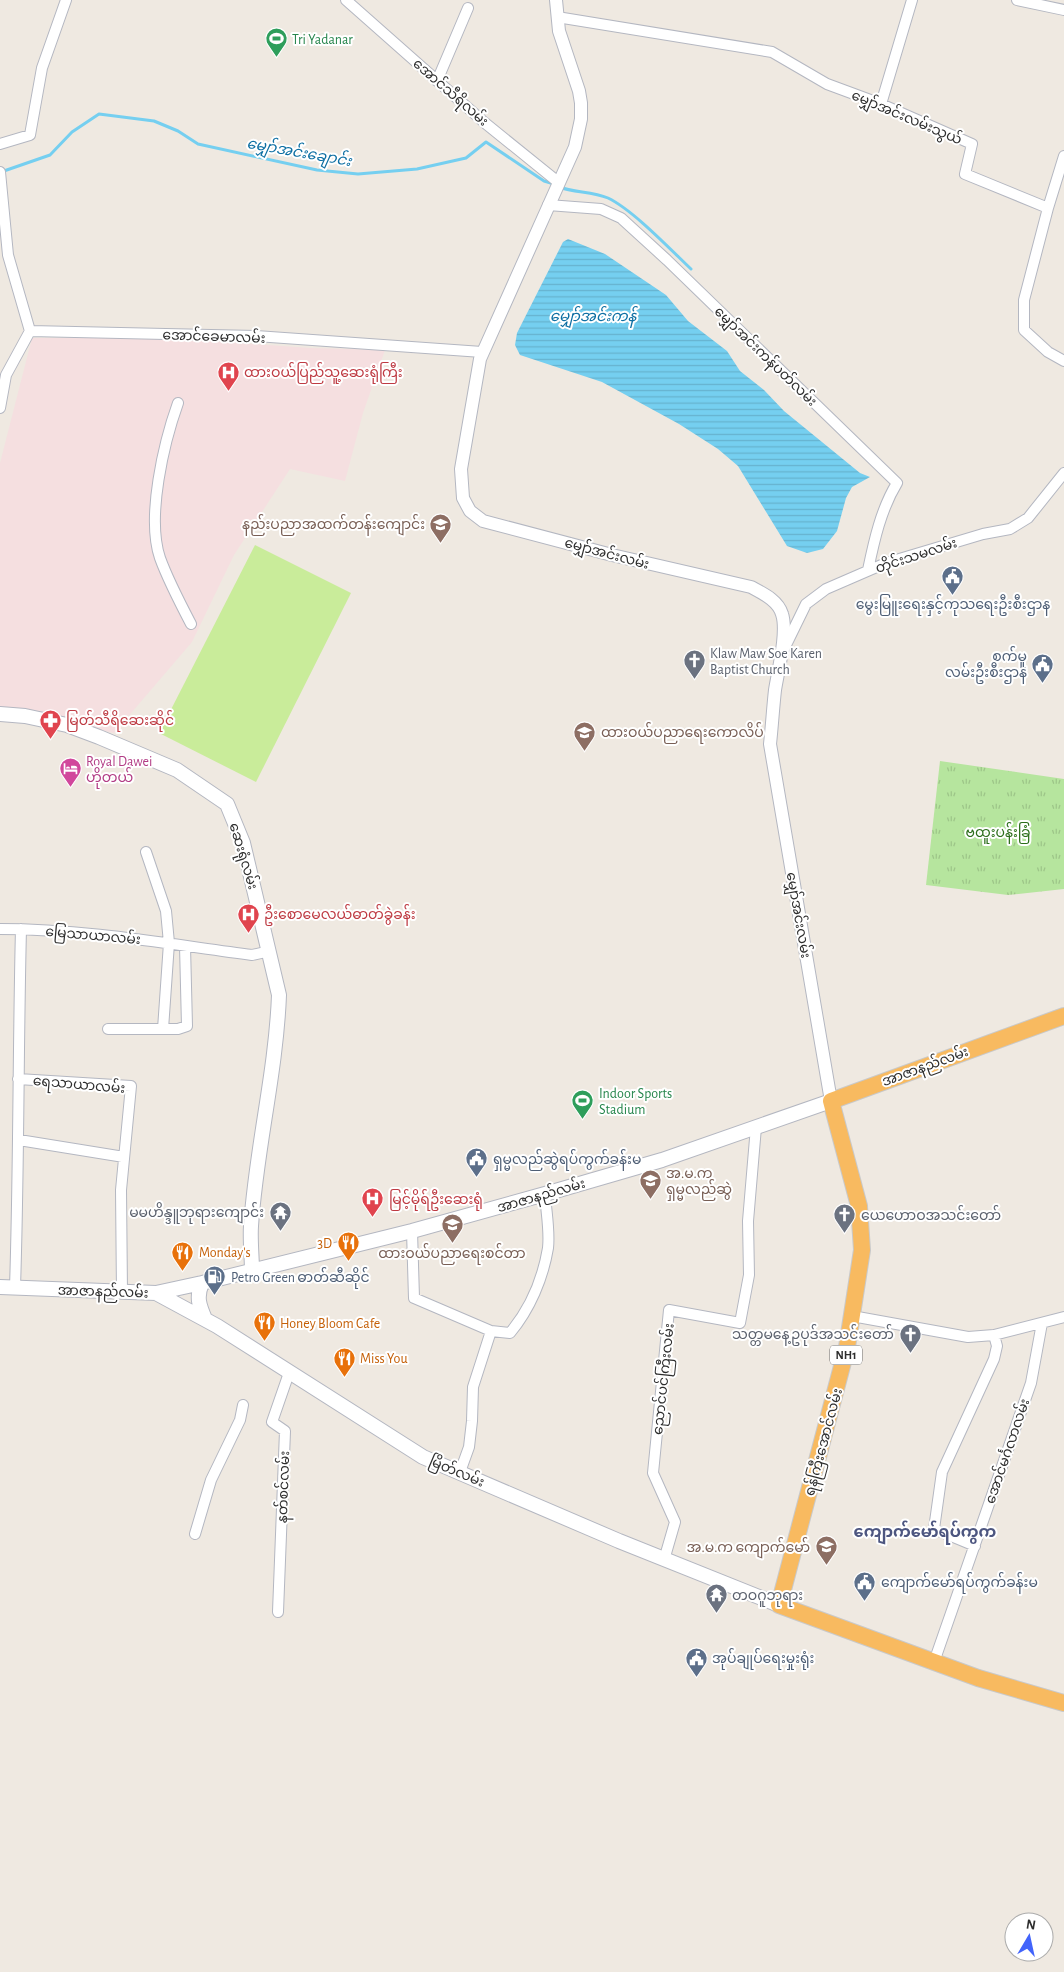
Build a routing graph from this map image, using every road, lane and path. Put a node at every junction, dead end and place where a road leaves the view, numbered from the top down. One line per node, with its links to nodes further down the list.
1 (66, 0): 11 (street)
2 (556, 0): 8 (street, မျှော်အင်းလမ်း)
3 (912, 0): 10 (street)
4 (1017, 0): 7 (street)
5 (348, 1): 9 (street, အောင်သီရိလမ်း)
6 (468, 8): 9 (street)
7 (1064, 10)
8 (557, 17): 10 (street, မျှော်အင်းလမ်းသွယ်); 14 (street, မျှော်အင်းလမ်း)
9 (437, 81): 14 (street, အောင်သီရိလမ်း)
10 (881, 104): 16 (street, မျှော်အင်းလမ်းသွယ်)
11 (0, 144)
12 (1064, 156): 16 (street)
13 (0, 172): 17 (street)
14 (558, 182): 15 (street, မျှော်အင်းလမ်း)
15 (548, 204): 18 (street, မျှော်အင်းလမ်း); 23 (street, မျှော်အင်းကန်ပတ်လမ်း)
16 (1048, 208): 19 (street)
17 (30, 331): 18 (street, အောင်ခေမာလမ်း); 21 (street)
18 (482, 352): 25 (street, မျှော်အင်းလမ်း)
19 (1064, 361)
20 (178, 402): 24 (street)
21 (0, 408)
22 (1064, 473): 23 (street, တိုင်းသမလမ်း)
23 (868, 570): 25 (street, တိုင်းသမလမ်း)
24 (191, 624)
25 (782, 654): 37 (street, မျှော်အင်းလမ်း)
26 (0, 714): 32 (main road, ဆေးရုံလမ်း)
27 (146, 852): 30 (street)
28 (0, 929): 29 (street, မြေသာယာလမ်း)
29 (21, 929): 30 (street, မြေသာယာလမ်း); 36 (street, ရေသာယာလမ်း)
30 (168, 943): 31 (street, မြေသာယာလမ်း); 35 (street)
31 (186, 946): 32 (street, မြေသာယာလမ်း); 35 (street)
32 (270, 951): 43 (main road, ဆေးရုံလမ်း)
33 (1064, 1016): 37 (highway, အာဇာနည်လမ်း)
34 (108, 1029): 35 (street)
35 (163, 1029)
36 (18, 1079): 39 (street, ရေသာယာလမ်း); 40 (street, ရေသာယာလမ်း)
37 (831, 1101): 38 (main road, အာဇာနည်လမ်း); 49 (highway, ရန်ကြီးအောင်လမ်း / NH1)
38 (756, 1127): 41 (main road, အာဇာနည်လမ်း); 60 (street, ညောင်ပင်ကြီးလမ်း)
39 (19, 1140): 40 (street); 46 (street, ရေသာယာလမ်း)
40 (124, 1158): 47 (street, ရေသာယာလမ်း)
41 (545, 1194): 42 (main road, အာဇာနည်လမ်း); 53 (street)
42 (412, 1231): 43 (main road, အာဇာနည်လမ်း); 53 (street)
43 (252, 1272): 44 (main road, အာဇာနည်လမ်း)
44 (202, 1283): 48 (main road, အာဇာနည်လမ်း); 51 (main road)
45 (0, 1286): 46 (main road, အာဇာနည်လမ်း)
46 (15, 1287): 47 (main road, အာဇာနည်လမ်း)
47 (122, 1293): 48 (main road, အာဇာနည်လမ်း)
48 (156, 1293): 51 (main road, မြိတ်လမ်း)
49 (852, 1316): 54 (street); 61 (highway, ရန်ကြီးအောင်လမ်း / NH1)
50 (1064, 1317): 52 (street)
51 (205, 1319): 55 (main road, မြိတ်လမ်း)
52 (1042, 1323): 54 (street); 59 (street, အောင်မင်္ဂလာလမ်း)
53 (491, 1331): 57 (street)
54 (994, 1335): 59 (street)
55 (289, 1373): 57 (main road, မြိတ်လမ်း); 62 (street, နတ်စင်လမ်း)
56 (243, 1405): 58 (street)
57 (460, 1472): 60 (main road, မြိတ်လမ်း)
58 (195, 1534)
59 (976, 1546): 63 (street, အောင်မင်္ဂလာလမ်း)
60 (664, 1560): 61 (main road, မြိတ်လမ်း)
61 (780, 1605): 63 (highway)
62 (278, 1612)
63 (934, 1662): 64 (highway)
64 (1064, 1703)

